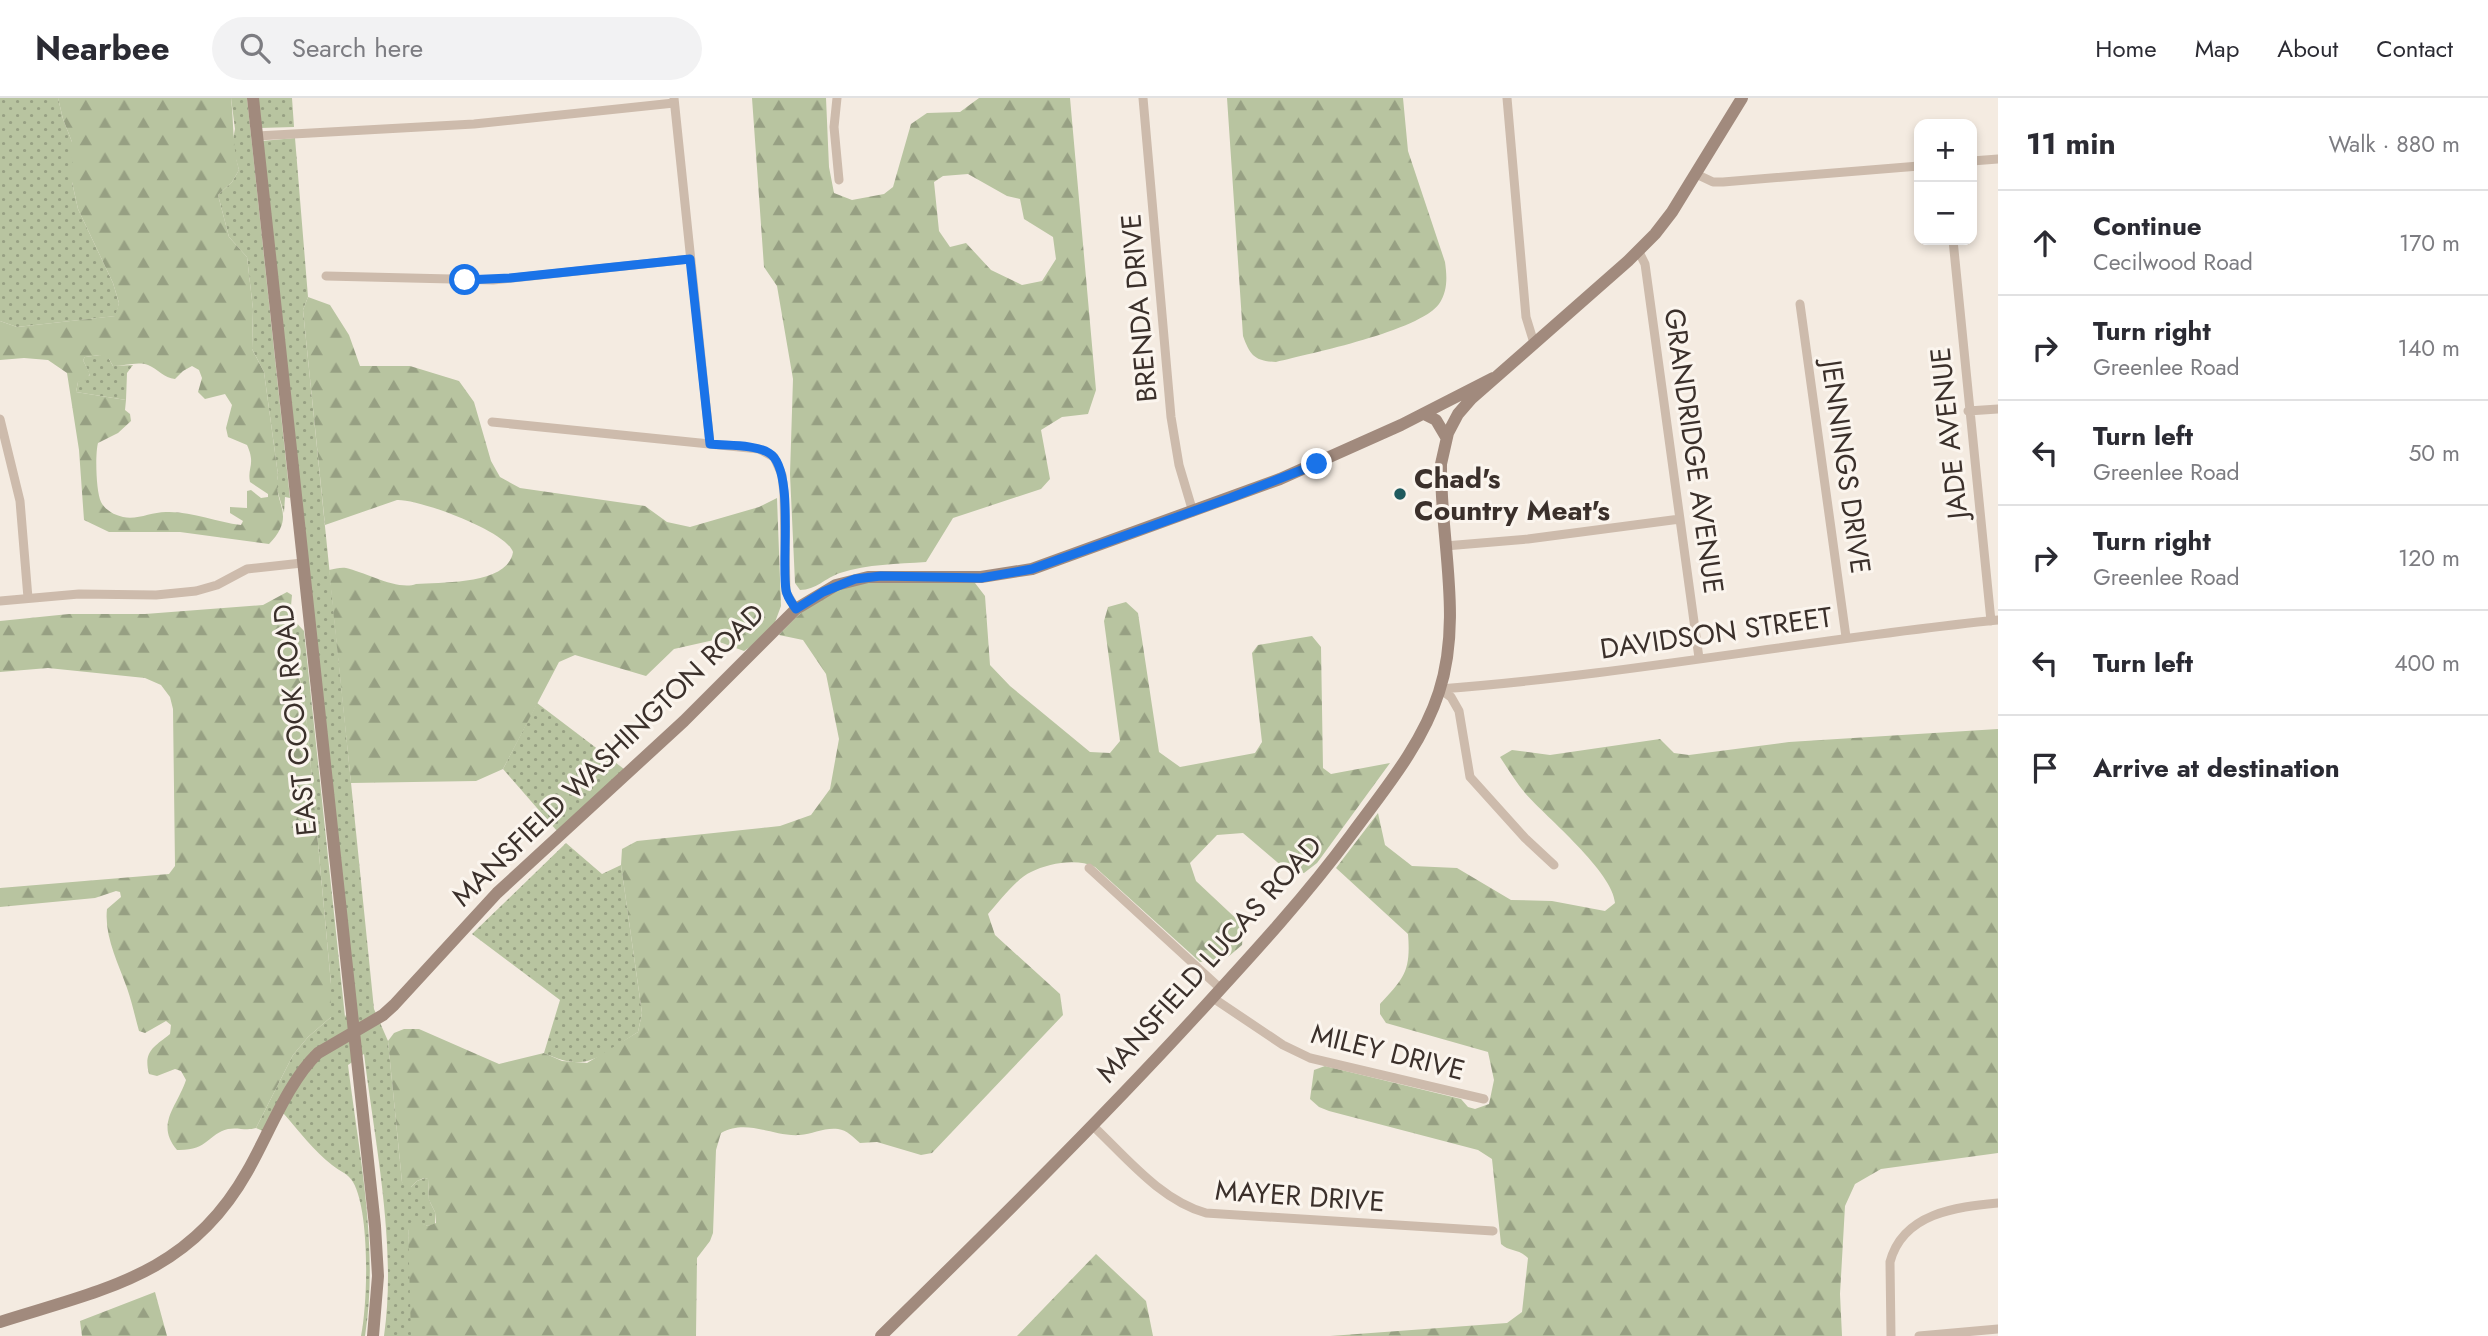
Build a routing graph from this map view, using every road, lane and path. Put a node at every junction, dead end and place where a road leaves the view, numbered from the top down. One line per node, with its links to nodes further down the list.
1 (253, 98): 7 (street, EAST COOK ROAD)
2 (837, 98): 12 (street)
3 (1143, 98): 27 (street, BRENDA DRIVE)
4 (1507, 98): 18 (street)
5 (1742, 98): 11 (street)
6 (674, 101): 7 (street); 15 (street)
7 (257, 136): 30 (street, EAST COOK ROAD)
8 (1998, 159): 9 (street)
9 (1977, 161)
10 (1914, 166): 11 (street)
11 (1696, 174): 14 (street)
12 (839, 180)
13 (1953, 245): 21 (street, JADE AVENUE)
14 (1639, 252): 18 (street); 28 (street, GRANDRIDGE AVENUE)
15 (690, 259): 16 (street); 26 (street)
16 (326, 276)
17 (1800, 304): 35 (street, JENNINGS DRIVE)
18 (1534, 343): 19 (street)
19 (1493, 378): 22 (street, MANSFIELD WASHINGTON ROAD); 25 (street, MANSFIELD LUCAS ROAD)
20 (1998, 409): 21 (street)
21 (1969, 411): 34 (street, JADE AVENUE)
22 (1424, 414): 25 (street); 27 (street, MANSFIELD WASHINGTON ROAD)
23 (0, 419): 31 (street)
24 (492, 422): 26 (street)
25 (1446, 437): 29 (street, MANSFIELD LUCAS ROAD)
26 (710, 444): 33 (street)
27 (1193, 512): 33 (street, MANSFIELD WASHINGTON ROAD)
28 (1680, 519): 29 (street); 36 (street, GRANDRIDGE AVENUE)
29 (1445, 546): 37 (street, MANSFIELD LUCAS ROAD)
30 (302, 563): 31 (street); 41 (street, EAST COOK ROAD)
31 (28, 598): 32 (street)
32 (0, 601)
33 (796, 609): 41 (street, MANSFIELD WASHINGTON ROAD)
34 (1995, 621): 35 (street, DAVIDSON STREET)
35 (1846, 637): 36 (street, DAVIDSON STREET)
36 (1699, 658): 37 (street, DAVIDSON STREET)
37 (1440, 689): 38 (street); 40 (street, MANSFIELD LUCAS ROAD)
38 (1554, 865)
39 (1089, 868): 40 (street, MILEY DRIVE)
40 (1217, 993): 42 (street, MILEY DRIVE); 43 (street, MANSFIELD LUCAS ROAD)
41 (353, 1031): 46 (street, MANSFIELD WASHINGTON ROAD); 48 (street, EAST COOK ROAD)
42 (1484, 1099)
43 (1092, 1125): 45 (street, MAYER DRIVE); 49 (street, MANSFIELD LUCAS ROAD)
44 (1998, 1203): 50 (street)
45 (1493, 1231)
46 (0, 1322)
47 (1998, 1329): 51 (street)
48 (373, 1336)
49 (881, 1336)
50 (1891, 1336)
51 (1919, 1336)

